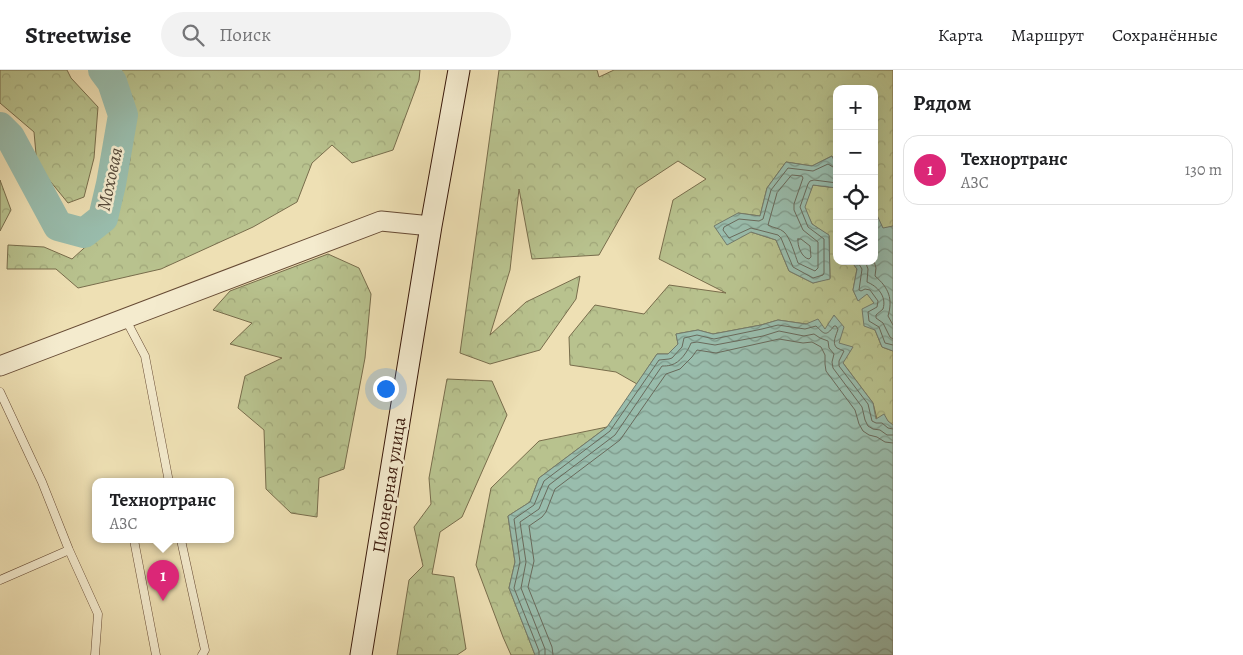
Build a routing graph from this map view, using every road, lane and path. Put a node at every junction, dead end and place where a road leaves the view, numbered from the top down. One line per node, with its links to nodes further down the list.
1 (460, 70): 2 (main road, Пионерная улица)
2 (431, 226): 3 (street); 14 (main road, Пионерная улица)
3 (125, 318): 4 (street); 6 (lane)
4 (0, 366)
5 (0, 392): 9 (lane)
6 (168, 478)
7 (135, 543): 12 (lane)
8 (182, 543): 13 (lane)
9 (69, 550): 10 (lane); 11 (lane)
10 (0, 580)
11 (94, 655)
12 (156, 655)
13 (202, 655)
14 (361, 655)

